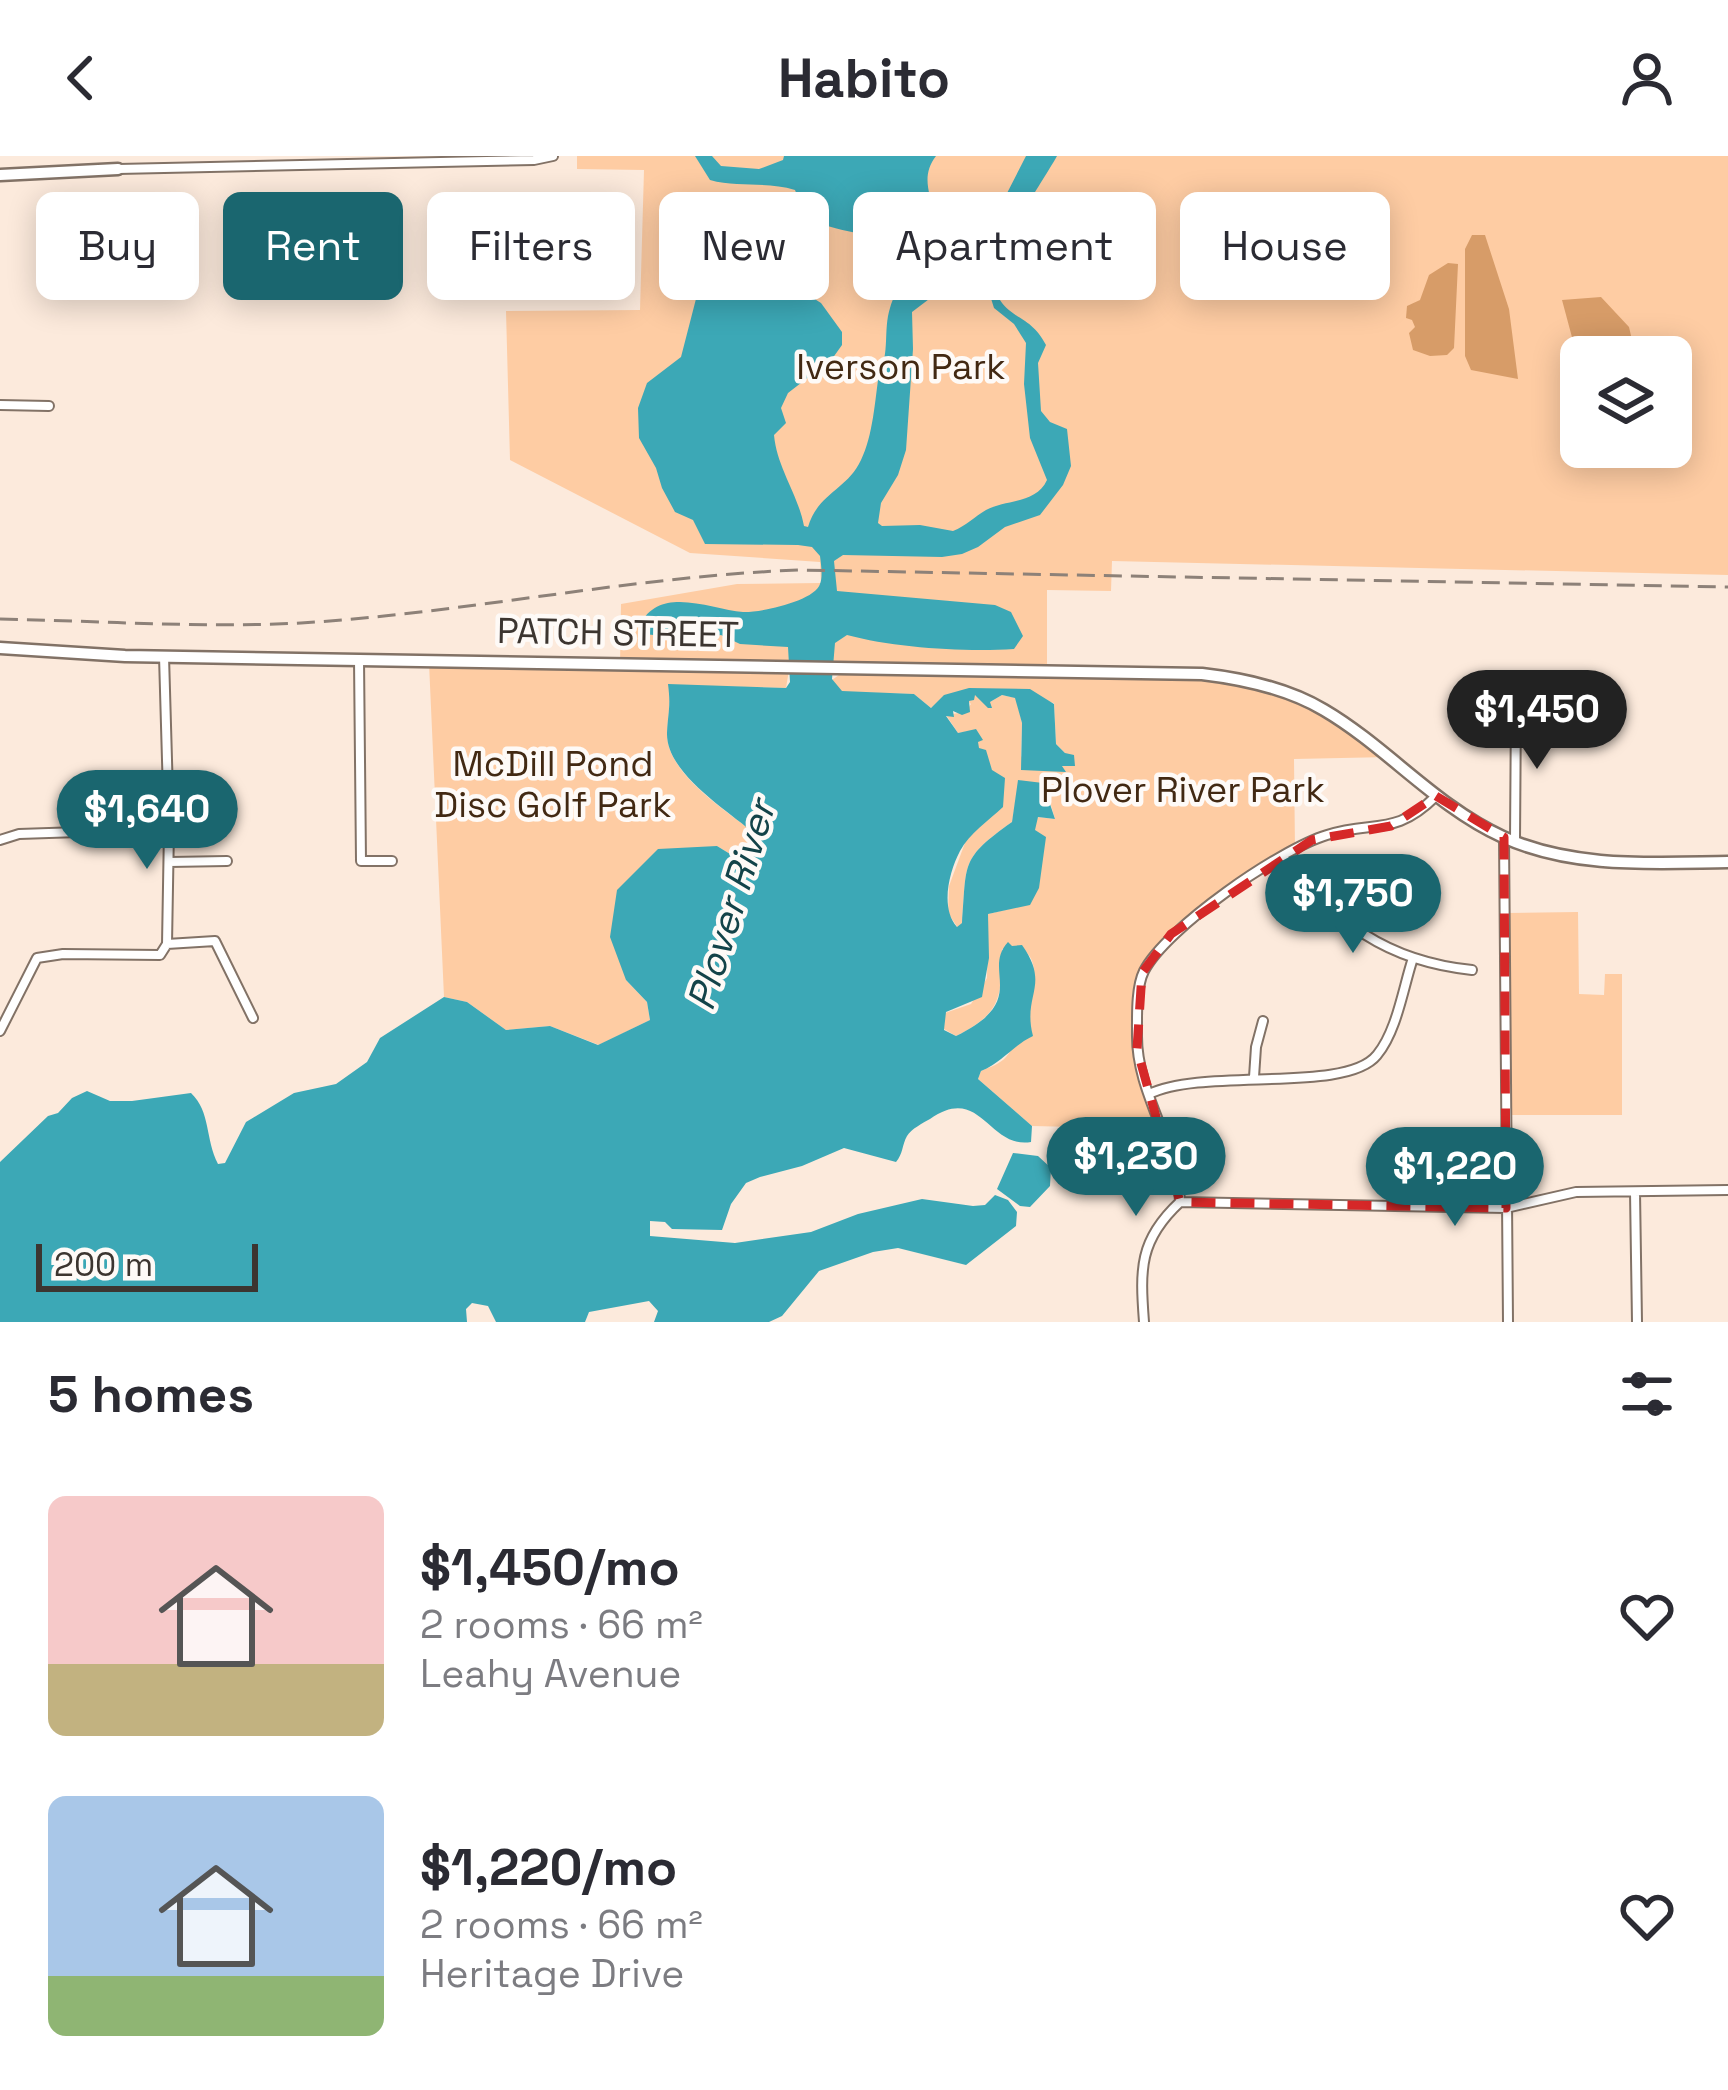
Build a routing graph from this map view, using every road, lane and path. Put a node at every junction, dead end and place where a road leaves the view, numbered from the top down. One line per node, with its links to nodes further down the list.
1 (174, 156): 5 (street)
2 (553, 156): 3 (street)
3 (440, 159): 4 (street)
4 (318, 160): 5 (street)
5 (175, 168): 6 (street)
6 (118, 169): 7 (street)
7 (0, 175)
8 (0, 405): 9 (street)
9 (50, 406)
10 (0, 648): 11 (street, PATCH STREET)
11 (164, 656): 12 (street, PATCH STREET); 15 (street)
12 (359, 658): 14 (street, PATCH STREET); 20 (street)
13 (1516, 702): 16 (street)
14 (1436, 796): 16 (street, PATCH STREET); 18 (street)
15 (169, 829): 17 (street); 21 (street)
16 (1509, 839): 22 (street, PATCH STREET); 34 (street)
17 (0, 841)
18 (1283, 857): 24 (street); 30 (street)
19 (227, 861): 21 (street)
20 (392, 861)
21 (169, 862): 23 (street)
22 (1728, 862)
23 (166, 944): 26 (street); 28 (street)
24 (1413, 958): 25 (street); 29 (street)
25 (1472, 970)
26 (253, 1018)
27 (1263, 1022): 29 (street)
28 (0, 1031)
29 (1254, 1077): 30 (street)
30 (1149, 1094): 33 (street)
31 (1728, 1190): 32 (street)
32 (1635, 1192): 34 (street); 37 (street)
33 (1180, 1202): 34 (street); 35 (street)
34 (1506, 1208): 36 (street)
35 (1144, 1322)
36 (1508, 1322)
37 (1637, 1322)

